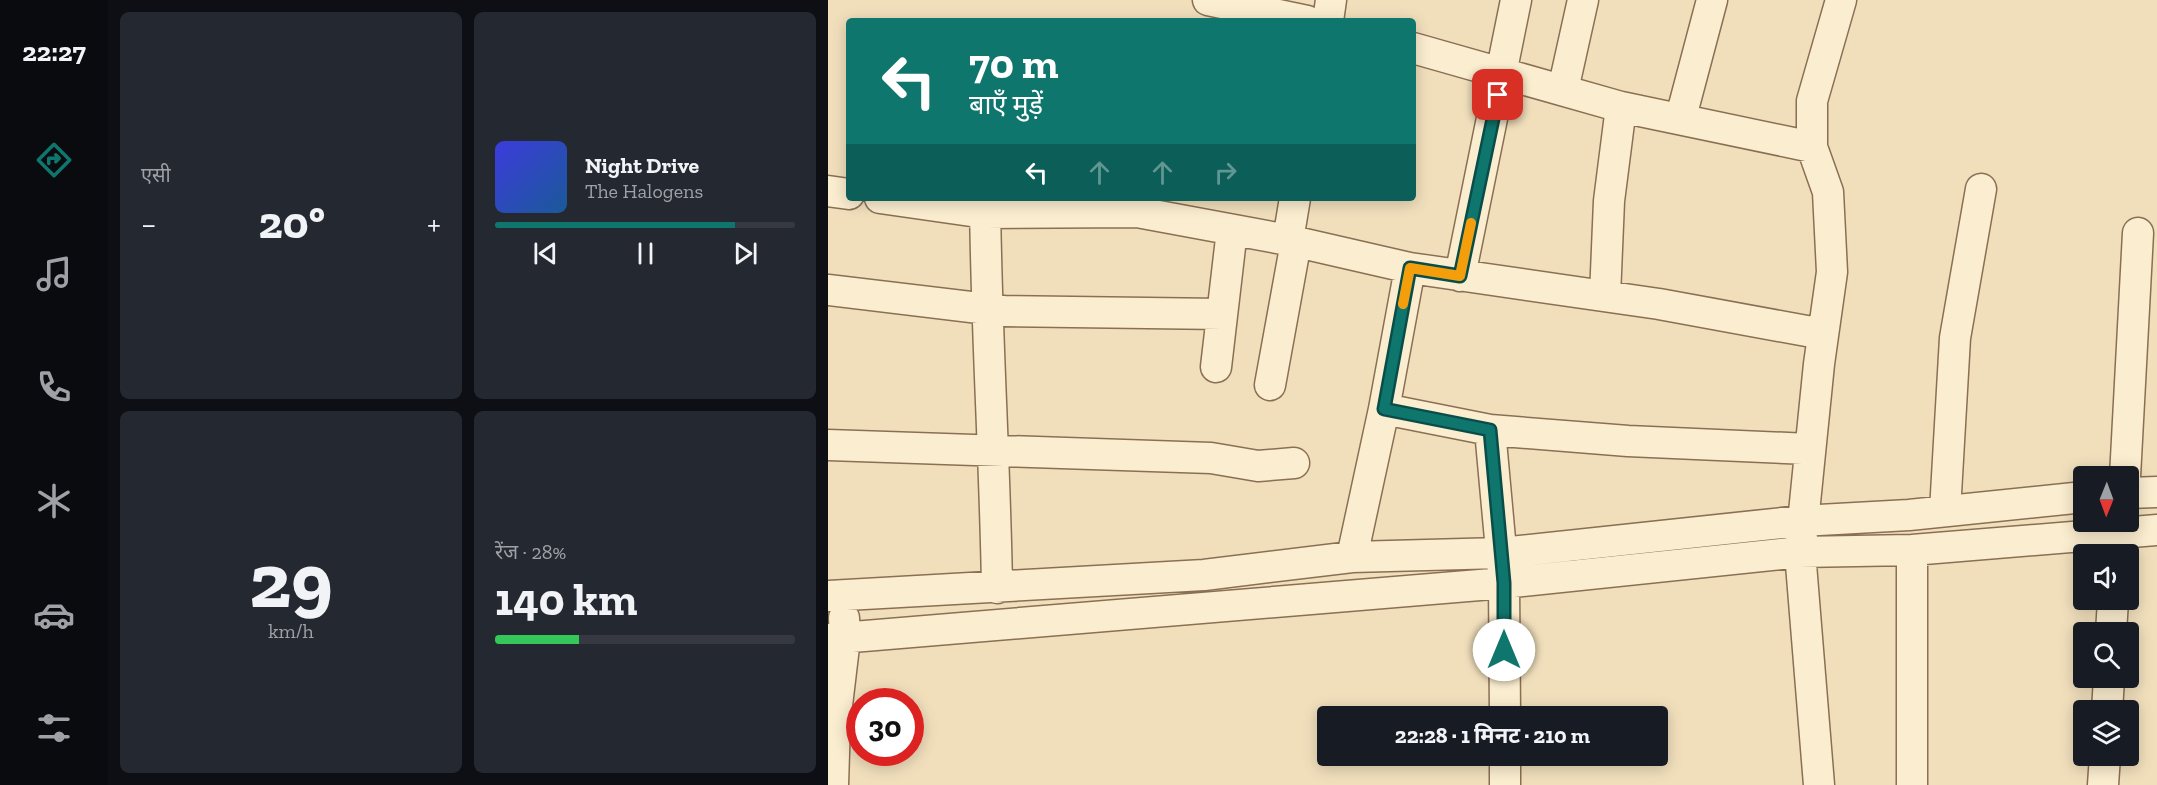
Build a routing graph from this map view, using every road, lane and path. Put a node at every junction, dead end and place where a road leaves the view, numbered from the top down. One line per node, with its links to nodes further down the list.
1 (1208, 0): 7 (street)
2 (1331, 0): 8 (street)
3 (1516, 0): 10 (street)
4 (1583, 0): 11 (street)
5 (1712, 0): 13 (street)
6 (1841, 0): 14 (street)
7 (1293, 18)
8 (1328, 18)
9 (1416, 49): 10 (street)
10 (1503, 72): 11 (street); 25 (street)
11 (1563, 90): 12 (street)
12 (1621, 107): 13 (street); 27 (street)
13 (1681, 117): 14 (street)
14 (1812, 147): 30 (street)
15 (1981, 189): 43 (street)
16 (828, 190): 17 (street)
17 (846, 193)
18 (919, 201): 20 (street)
19 (1295, 201): 23 (street)
20 (985, 206): 21 (street); 28 (street)
21 (1232, 230): 23 (street); 29 (street)
22 (2138, 233): 39 (street)
23 (1292, 241): 24 (street); 32 (street)
24 (1410, 268): 25 (street); 33 (street)
25 (1460, 276): 27 (street)
26 (828, 290): 28 (street)
27 (1605, 296): 30 (street)
28 (986, 308): 29 (street); 37 (street)
29 (1222, 314): 31 (street)
30 (1823, 334): 36 (street)
31 (1216, 367)
32 (1270, 385)
33 (1384, 409): 34 (street); 50 (street)
34 (1490, 430): 36 (street); 49 (street)
35 (828, 445): 37 (street)
36 (1809, 449): 44 (street)
37 (995, 452): 38 (street); 52 (street)
38 (1294, 463)
39 (2126, 466)
40 (2157, 492): 41 (street)
41 (2139, 493)
42 (2073, 498): 43 (street)
43 (1945, 511): 44 (street)
44 (1801, 521): 48 (street); 49 (street)
45 (2157, 530): 46 (street)
46 (2117, 536): 47 (street)
47 (1912, 550): 48 (street); 62 (street)
48 (1800, 552): 51 (street); 61 (street)
49 (1501, 553): 50 (street); 51 (street)
50 (1352, 557): 52 (street)
51 (1504, 583): 54 (street); 55 (street)
52 (998, 588): 53 (street)
53 (836, 596): 54 (street)
54 (837, 638): 56 (street)
55 (1505, 706)
56 (831, 723): 59 (street)
57 (1505, 766): 60 (street)
58 (2104, 766): 63 (street)
59 (833, 785)
60 (1505, 785)
61 (1819, 785)
62 (1912, 785)
63 (2103, 785)

